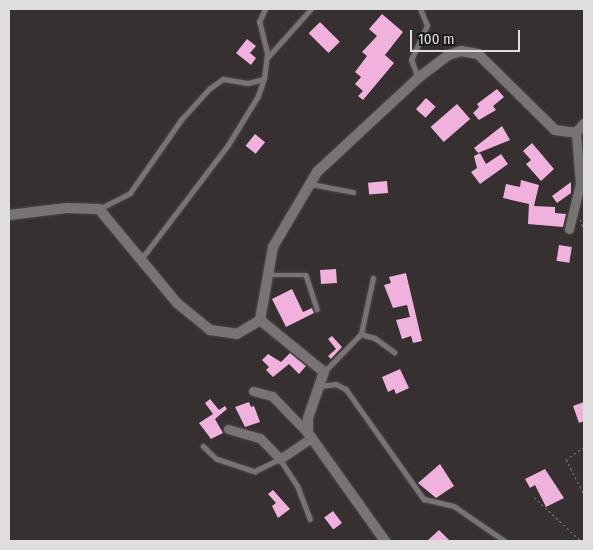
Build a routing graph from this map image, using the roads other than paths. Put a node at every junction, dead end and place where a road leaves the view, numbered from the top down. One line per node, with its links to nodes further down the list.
1 (265, 9): 4 (lane)
2 (311, 9): 4 (lane)
3 (420, 9): 5 (lane)
4 (267, 58): 6 (lane)
5 (418, 78): 8 (street); 9 (street)
6 (264, 79): 11 (lane); 14 (lane)
7 (584, 124): 8 (street)
8 (576, 133): 13 (street)
9 (309, 183): 10 (lane); 15 (street)
10 (353, 192)
11 (99, 209): 12 (street); 14 (street)
12 (9, 215)
13 (569, 228)
14 (142, 258): 18 (street)
15 (266, 275): 17 (lane); 18 (street)
16 (373, 278): 19 (lane)
17 (317, 309)
18 (260, 320): 21 (street)
19 (361, 334): 20 (lane); 21 (lane)
20 (394, 352)
21 (324, 372): 22 (street)
22 (318, 386): 25 (street); 30 (lane)
23 (253, 391): 25 (street)
24 (228, 429): 27 (street)
25 (309, 435): 27 (street); 29 (street)
26 (204, 446): 27 (lane)
27 (280, 459): 28 (lane)
28 (310, 519)
29 (385, 541)
30 (505, 541)

